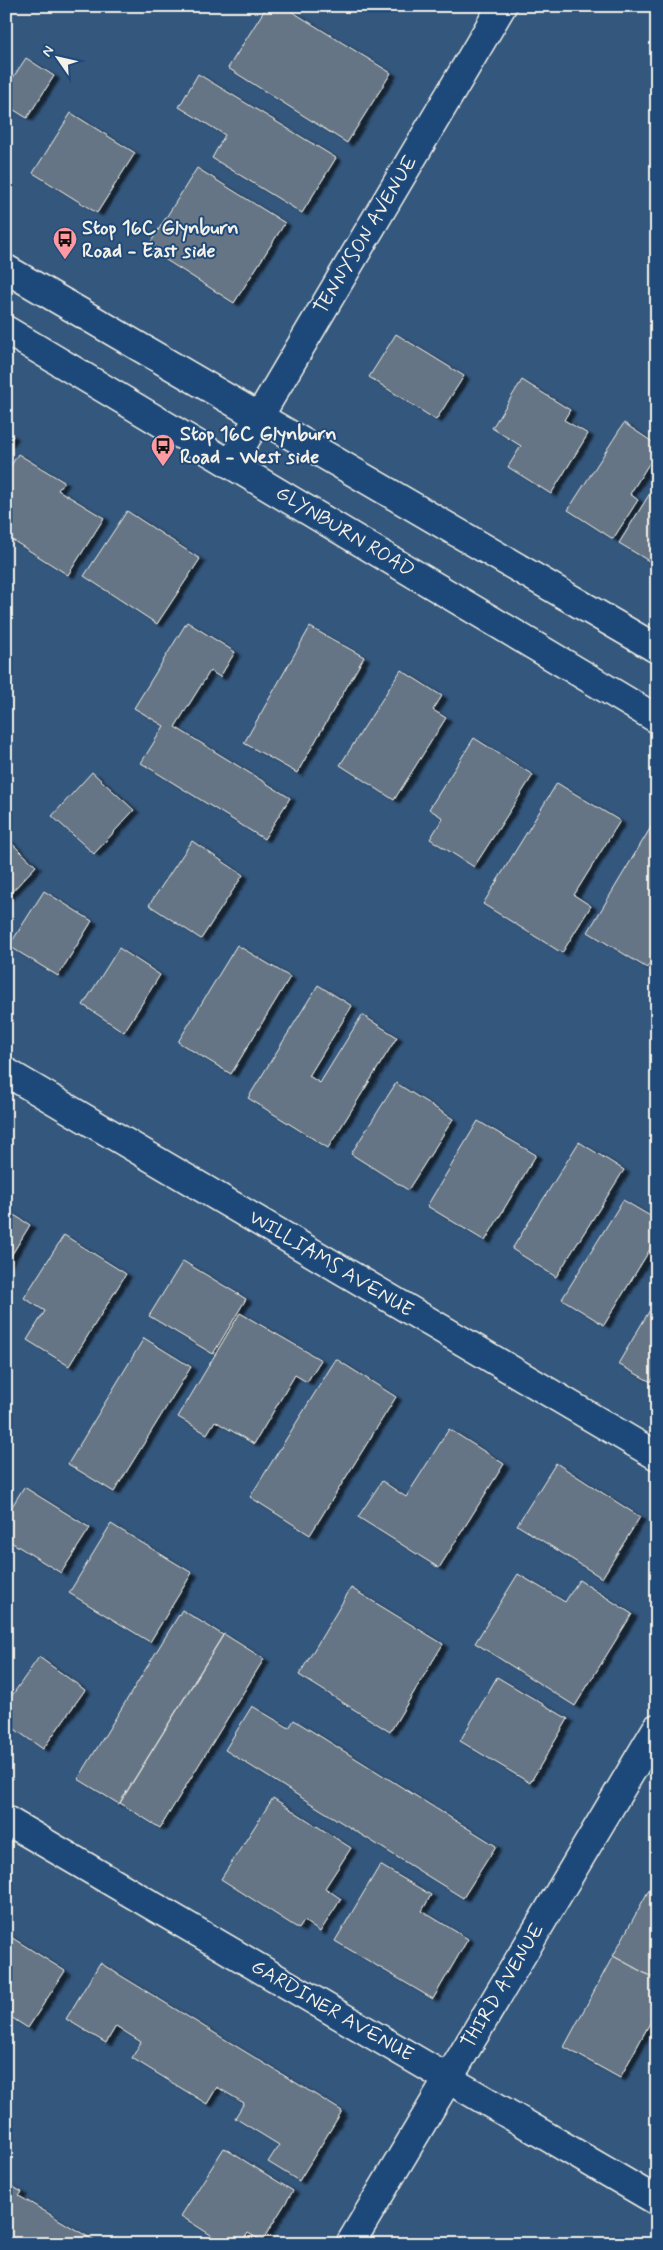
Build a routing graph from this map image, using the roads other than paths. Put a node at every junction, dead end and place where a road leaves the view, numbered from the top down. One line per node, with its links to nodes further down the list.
1 (502, 6): 4 (street, TENNYSON AVENUE)
2 (6, 269): 4 (street)
3 (6, 330): 5 (street, GLYNBURN ROAD)
4 (259, 416): 5 (street, TENNYSON AVENUE); 6 (street)
5 (231, 464): 7 (street, GLYNBURN ROAD)
6 (657, 649)
7 (657, 719)
8 (6, 1072): 9 (street, WILLIAMS AVENUE)
9 (657, 1456)
10 (657, 1728): 12 (street, THIRD AVENUE)
11 (6, 1820): 12 (street, GARDINER AVENUE)
12 (448, 2079): 13 (street, GARDINER AVENUE); 14 (street, THIRD AVENUE)
13 (657, 2201)
14 (350, 2244)

